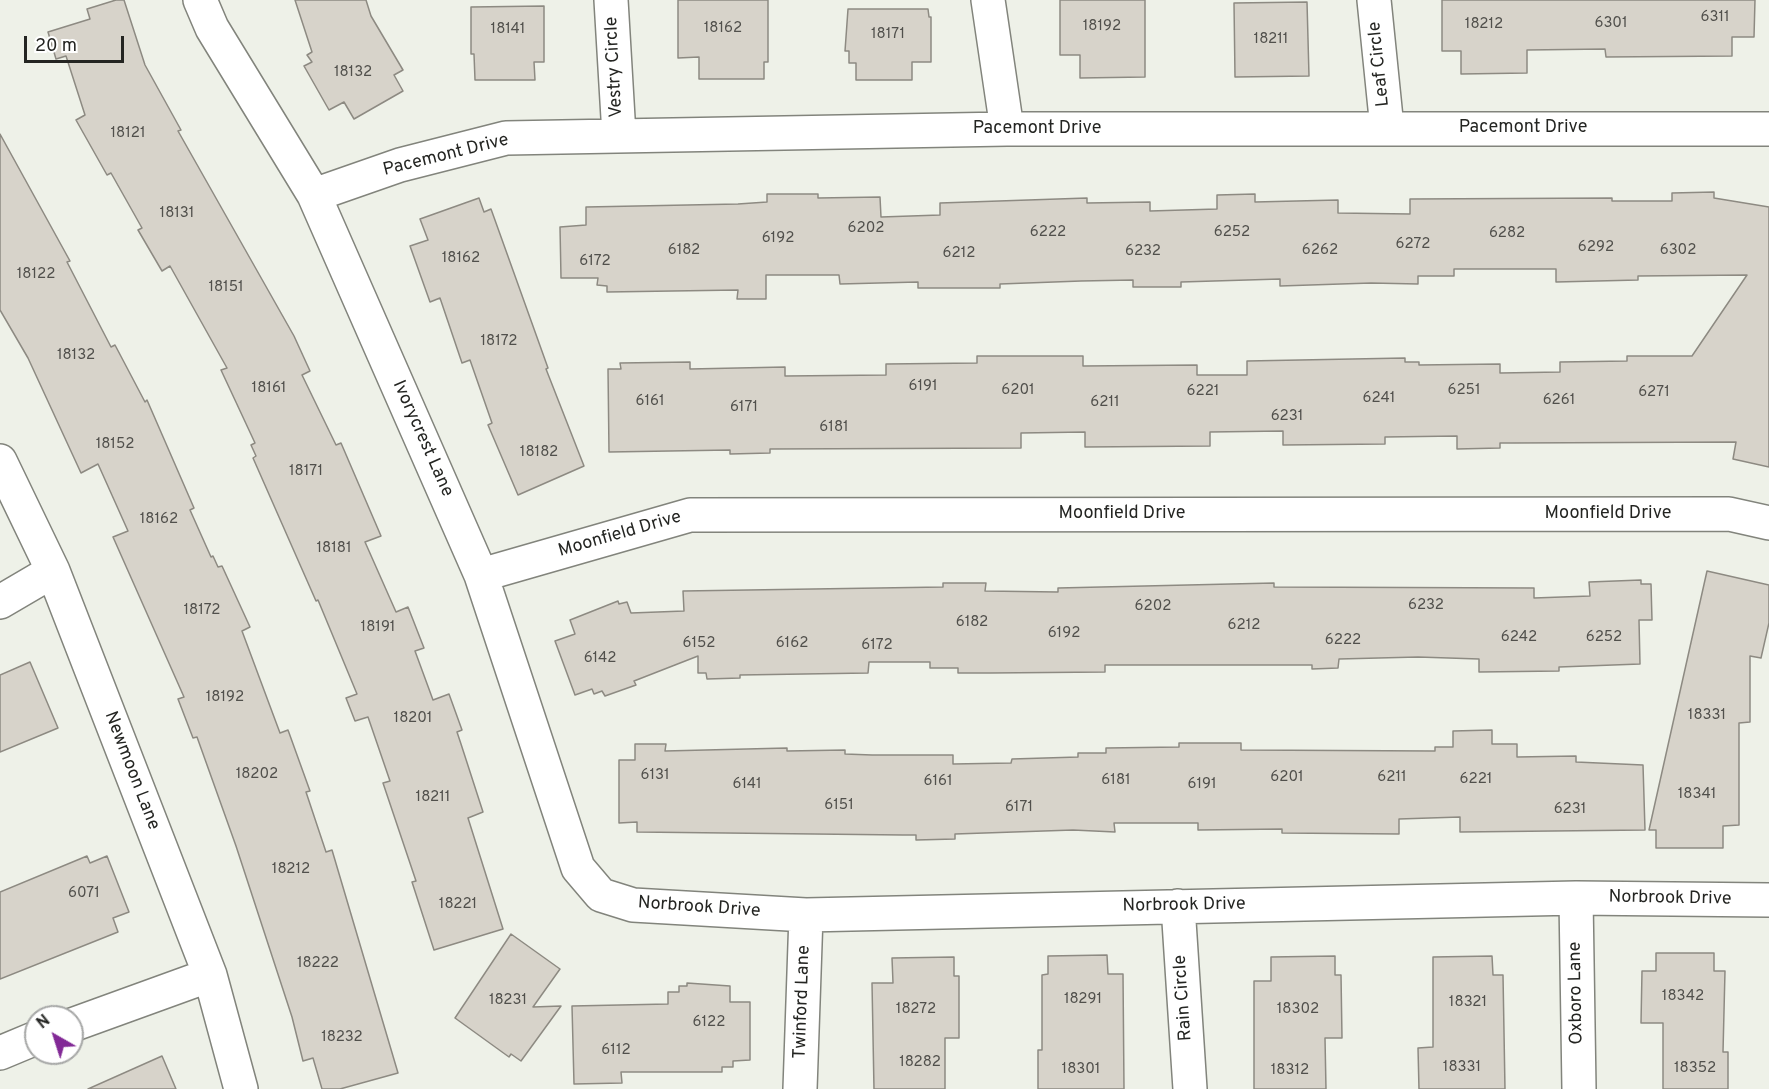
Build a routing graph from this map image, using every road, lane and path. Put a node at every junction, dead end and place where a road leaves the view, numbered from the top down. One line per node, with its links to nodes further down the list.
1 (200, 0): 9 (street, Ivorycrest Lane)
2 (611, 0): 8 (street, Vestry Circle)
3 (988, 0): 6 (street)
4 (1374, 0): 5 (street, Leaf Circle)
5 (1387, 128): 6 (street, Pacemont Drive); 7 (street, Pacemont Drive)
6 (1007, 129): 8 (street, Pacemont Drive)
7 (1769, 129)
8 (619, 135): 9 (street, Pacemont Drive)
9 (314, 195): 13 (street, Ivorycrest Lane)
10 (0, 461): 12 (street, Newmoon Lane)
11 (1769, 524): 13 (street, Moonfield Drive)
12 (53, 571): 14 (street); 20 (street, Newmoon Lane)
13 (482, 575): 15 (street, Ivorycrest Lane)
14 (0, 602)
15 (601, 895): 19 (street, Norbrook Drive)
16 (1576, 898): 17 (street, Norbrook Drive); 18 (street, Norbrook Drive); 27 (street, Oxboro Lane)
17 (1769, 900)
18 (1178, 906): 19 (street, Norbrook Drive); 26 (street, Rain Circle)
19 (806, 915): 25 (street, Twinford Lane)
20 (210, 975): 21 (street); 24 (street, Newmoon Lane)
21 (84, 1021)
22 (24, 1043): 23 (street)
23 (0, 1053)
24 (241, 1089)
25 (800, 1089)
26 (1190, 1089)
27 (1579, 1089)

